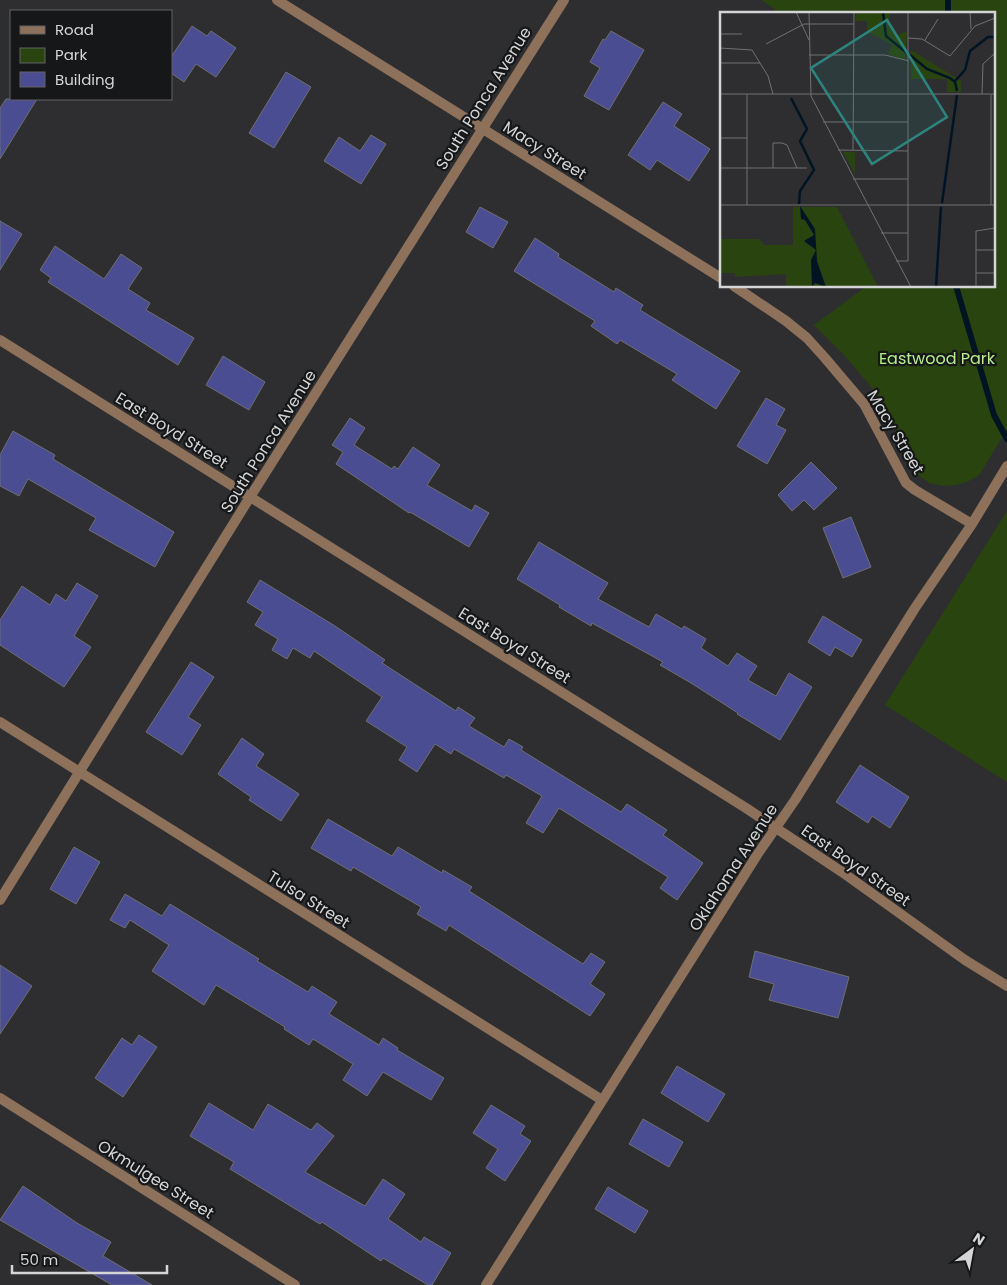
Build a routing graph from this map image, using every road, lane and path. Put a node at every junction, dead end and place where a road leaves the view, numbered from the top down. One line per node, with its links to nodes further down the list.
1 (277, 0): 3 (street, Macy Street)
2 (564, 0): 3 (street, South Ponca Avenue)
3 (482, 128): 4 (street, Macy Street); 8 (street, South Ponca Avenue)
4 (720, 277)
5 (737, 288): 9 (street, Macy Street)
6 (0, 340): 8 (street, East Boyd Street)
7 (1007, 466): 9 (street, Oklahoma Avenue)
8 (250, 497): 11 (street, South Ponca Avenue); 12 (street, East Boyd Street)
9 (972, 524): 12 (street, Oklahoma Avenue)
10 (0, 722): 11 (street, Tulsa Street)
11 (80, 772): 13 (street, South Ponca Avenue); 16 (street, Tulsa Street)
12 (775, 827): 14 (street, East Boyd Street); 16 (street, Oklahoma Avenue)
13 (0, 900)
14 (1007, 986)
15 (0, 1098): 17 (street, Okmulgee Street)
16 (602, 1100): 18 (street, Oklahoma Avenue)
17 (295, 1285)
18 (486, 1285)

